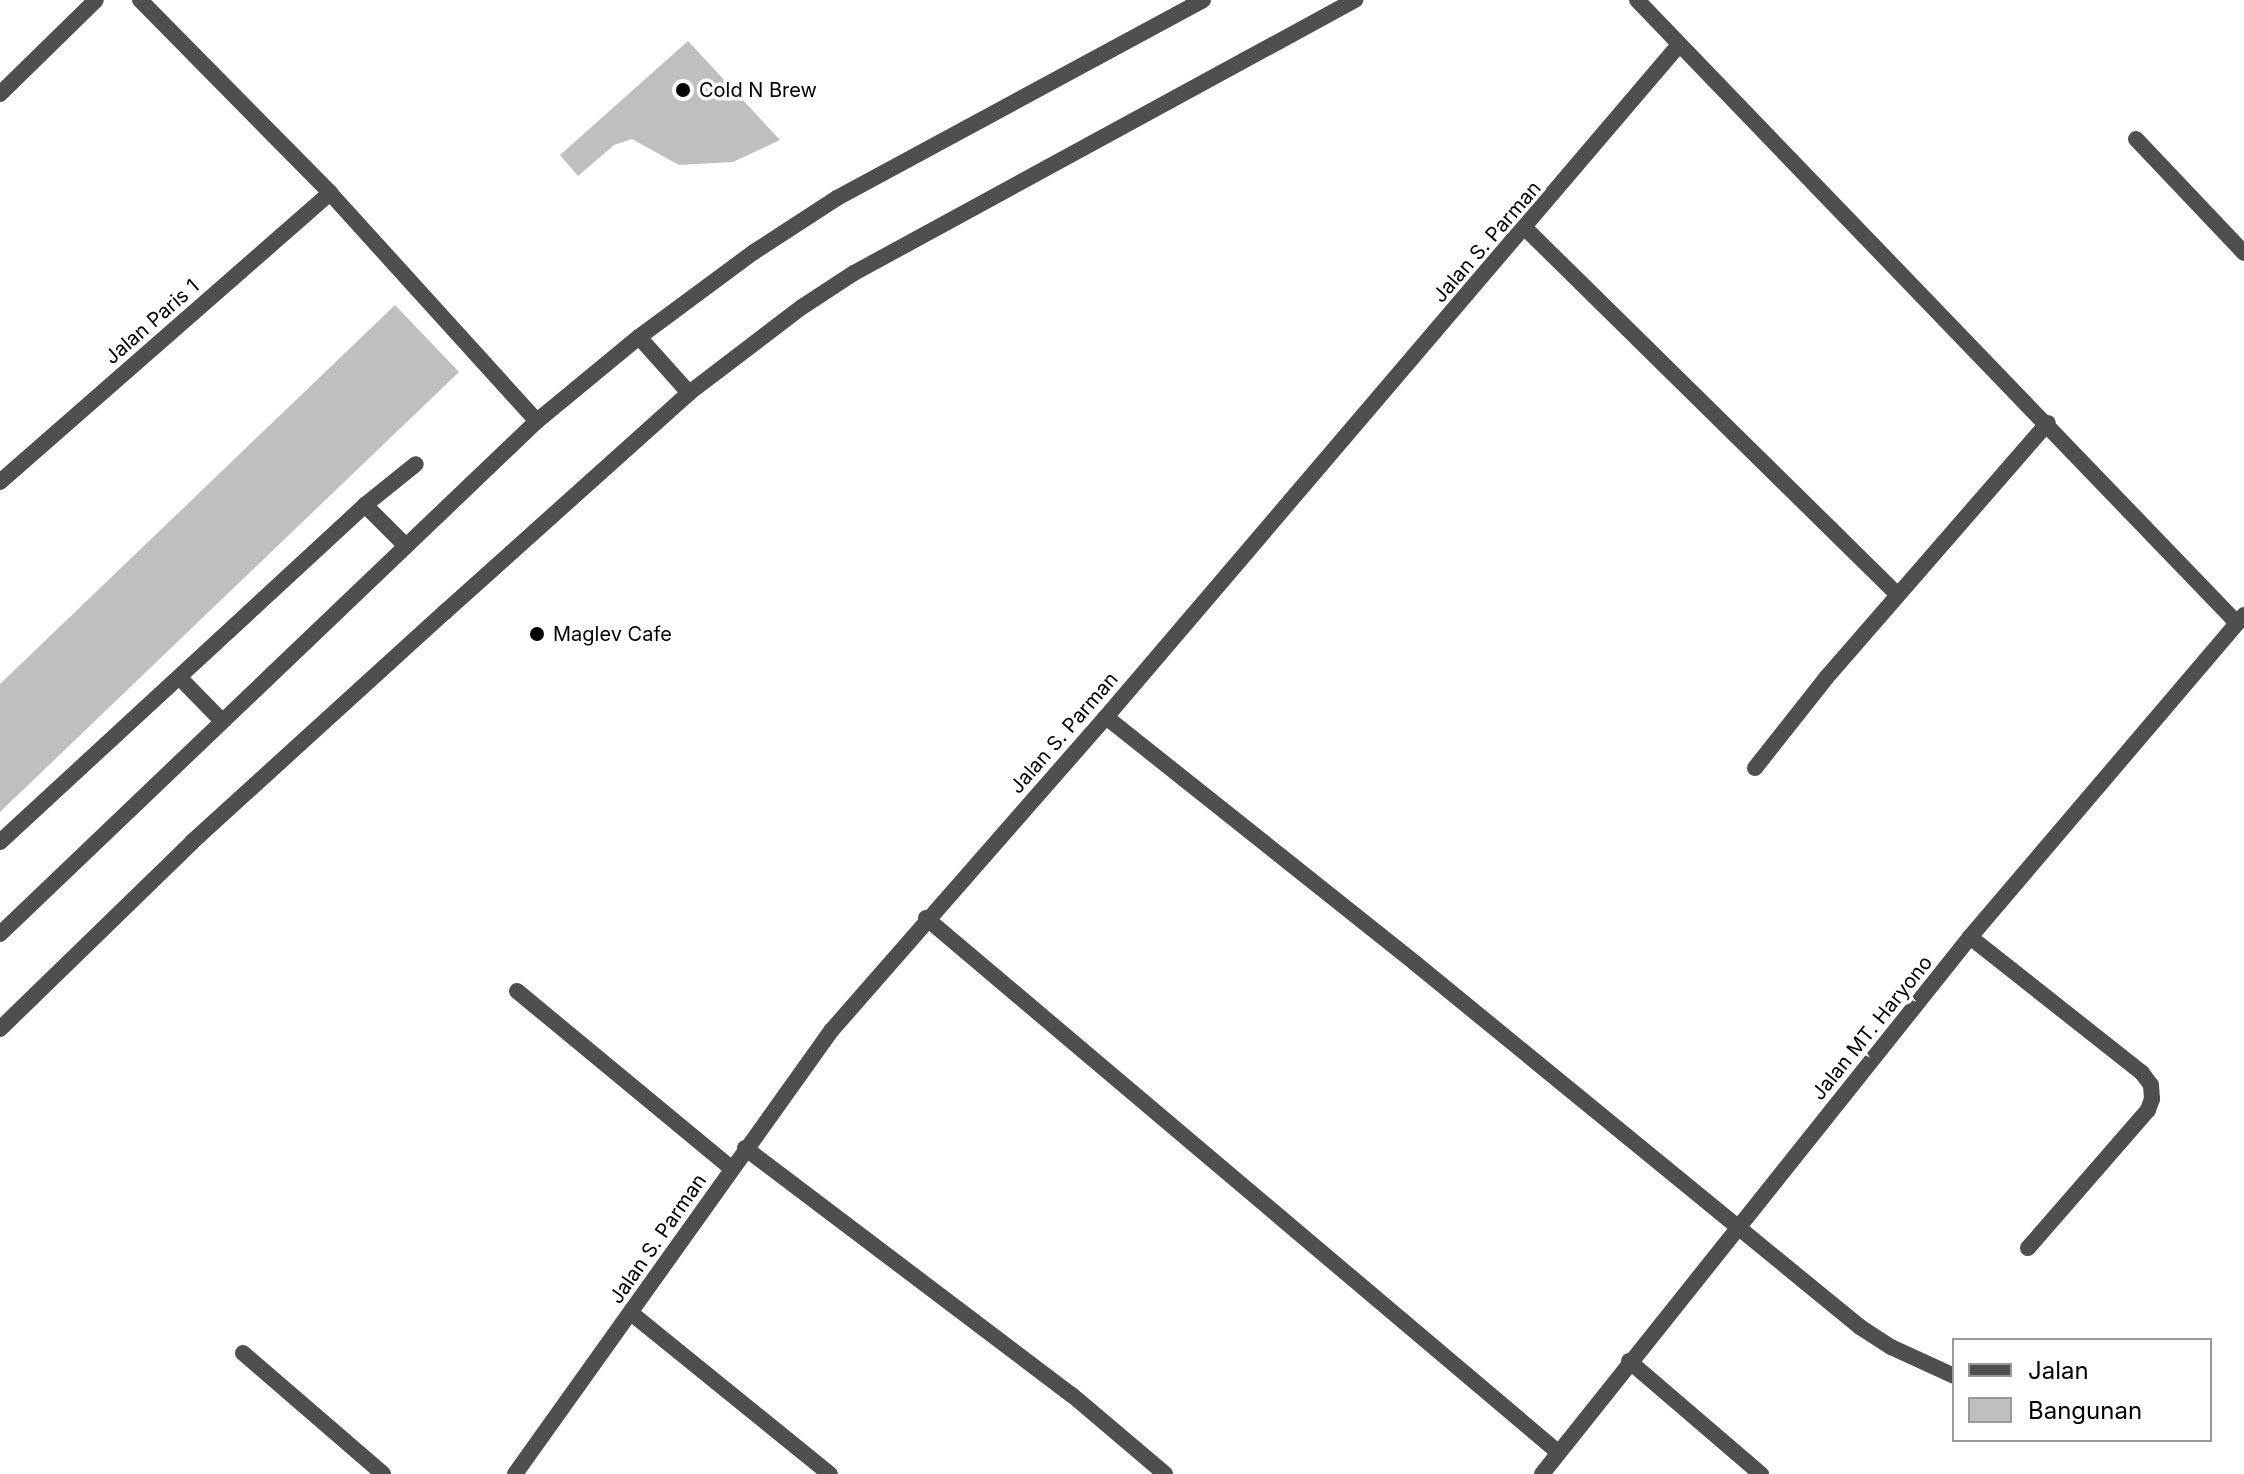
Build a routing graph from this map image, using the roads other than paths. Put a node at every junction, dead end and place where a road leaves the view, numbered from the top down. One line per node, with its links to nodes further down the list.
1 (96, 0): 7 (street)
2 (140, 0): 9 (street)
3 (1203, 0): 12 (street)
4 (1355, 0): 13 (street)
5 (1637, 0): 6 (street)
6 (1679, 45): 10 (street, Jalan S. Parman); 15 (street)
7 (0, 94)
8 (2136, 139): 11 (street)
9 (330, 193): 14 (street); 17 (street, Jalan Paris 1)
10 (1525, 228): 20 (street); 23 (street, Jalan S. Parman)
11 (2244, 253)
12 (639, 337): 13 (street); 14 (street)
13 (689, 393): 31 (street)
14 (537, 421): 19 (street)
15 (2048, 423): 20 (street); 21 (street)
16 (416, 464): 18 (street)
17 (0, 482)
18 (365, 505): 19 (street); 22 (street)
19 (406, 546): 24 (street)
20 (1898, 595): 25 (street)
21 (2241, 619): 29 (street, Jalan MT. Haryono)
22 (180, 678): 24 (street); 26 (street)
23 (1106, 717): 27 (street, Jalan S. Parman); 34 (street)
24 (222, 721): 28 (street)
25 (1755, 768)
26 (0, 842)
27 (926, 918): 32 (street, Jalan S. Parman); 40 (street)
28 (0, 934)
29 (1970, 937): 34 (street, Jalan MT. Haryono); 35 (street)
30 (517, 991): 33 (street)
31 (0, 1029)
32 (745, 1148): 33 (street, Jalan S. Parman); 44 (street)
33 (731, 1168): 36 (street, Jalan S. Parman)
34 (1739, 1227): 38 (street, Jalan MT. Haryono); 39 (street)
35 (2028, 1248)
36 (631, 1313): 42 (street, Jalan S. Parman); 43 (street)
37 (243, 1353): 41 (street)
38 (1629, 1361): 40 (street, Jalan MT. Haryono); 46 (street)
39 (1952, 1375)
40 (1558, 1452): 45 (street, Jalan MT. Haryono)
41 (383, 1474)
42 (515, 1474)
43 (830, 1474)
44 (1165, 1474)
45 (1542, 1474)
46 (1761, 1474)

